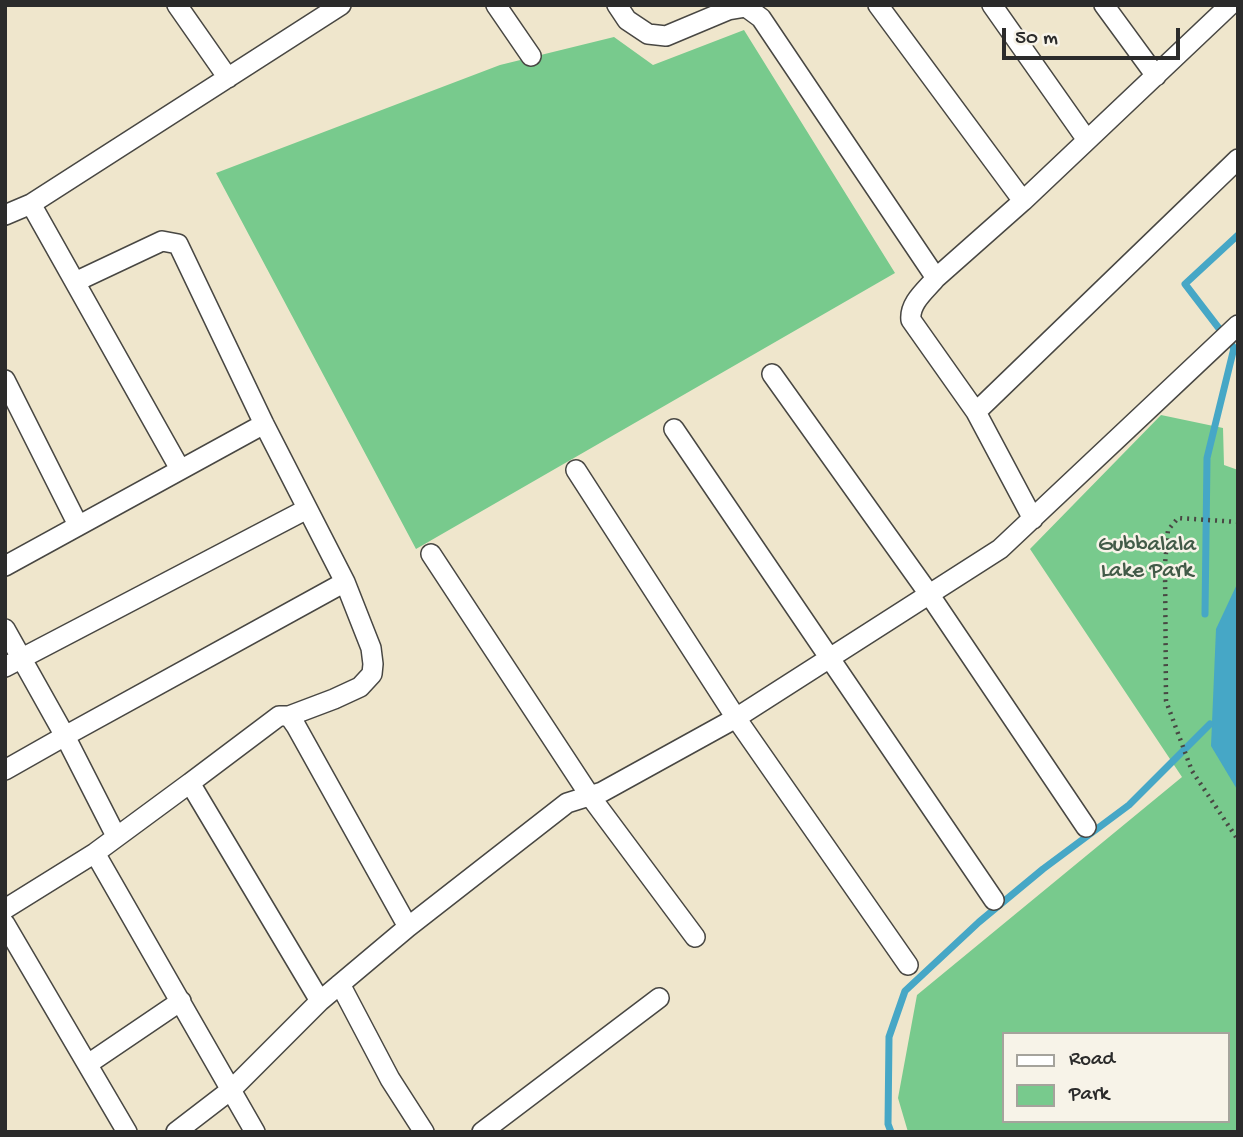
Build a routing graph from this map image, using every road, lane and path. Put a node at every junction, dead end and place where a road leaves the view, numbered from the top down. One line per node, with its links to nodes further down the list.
1 (177, 5): 11 (street)
2 (341, 5): 11 (street)
3 (496, 5): 9 (street)
4 (617, 5): 17 (street)
5 (878, 5): 14 (street)
6 (992, 5): 12 (street)
7 (1104, 5): 10 (street)
8 (1218, 9): 10 (street)
9 (531, 56)
10 (1156, 76): 12 (street)
11 (228, 78): 15 (street)
12 (1087, 140): 14 (street)
13 (1238, 159): 22 (street)
14 (1023, 201): 17 (street)
15 (31, 204): 16 (street); 18 (street)
16 (5, 215)
17 (936, 278): 22 (street)
18 (75, 282): 23 (street); 25 (street)
19 (1238, 325): 28 (street)
20 (772, 374): 34 (street)
21 (5, 380): 30 (street)
22 (976, 412): 28 (street)
23 (264, 424): 25 (street); 27 (street)
24 (674, 429): 36 (street)
25 (180, 469): 30 (street)
26 (576, 470): 39 (street)
27 (307, 509): 33 (street); 37 (street)
28 (1033, 519): 34 (street)
29 (1238, 522): 46 (path)
30 (78, 525): 32 (street)
31 (431, 554): 43 (street)
32 (5, 566)
33 (345, 582): 38 (street); 40 (street)
34 (929, 594): 36 (street); 44 (street)
35 (5, 629): 37 (street)
36 (830, 658): 39 (street); 48 (street)
37 (13, 663): 40 (street)
38 (289, 716): 42 (street); 51 (street)
39 (737, 718): 43 (street); 53 (street)
40 (65, 736): 41 (street); 45 (street)
41 (5, 770)
42 (190, 783): 45 (street); 57 (street)
43 (590, 796): 51 (street); 52 (street)
44 (1086, 827)
45 (116, 836): 47 (street)
46 (1238, 840)
47 (94, 853): 49 (street); 56 (street)
48 (994, 900)
49 (5, 909)
50 (5, 924): 58 (street)
51 (408, 928): 54 (street)
52 (695, 937)
53 (908, 965)
54 (340, 984): 57 (street); 63 (street)
55 (659, 998): 64 (street)
56 (181, 1001): 58 (street); 59 (street)
57 (320, 1001): 59 (street)
58 (88, 1064): 60 (street)
59 (232, 1089): 61 (street); 62 (street)
60 (127, 1132)
61 (176, 1132)
62 (255, 1132)
63 (424, 1132)
64 (482, 1132)

